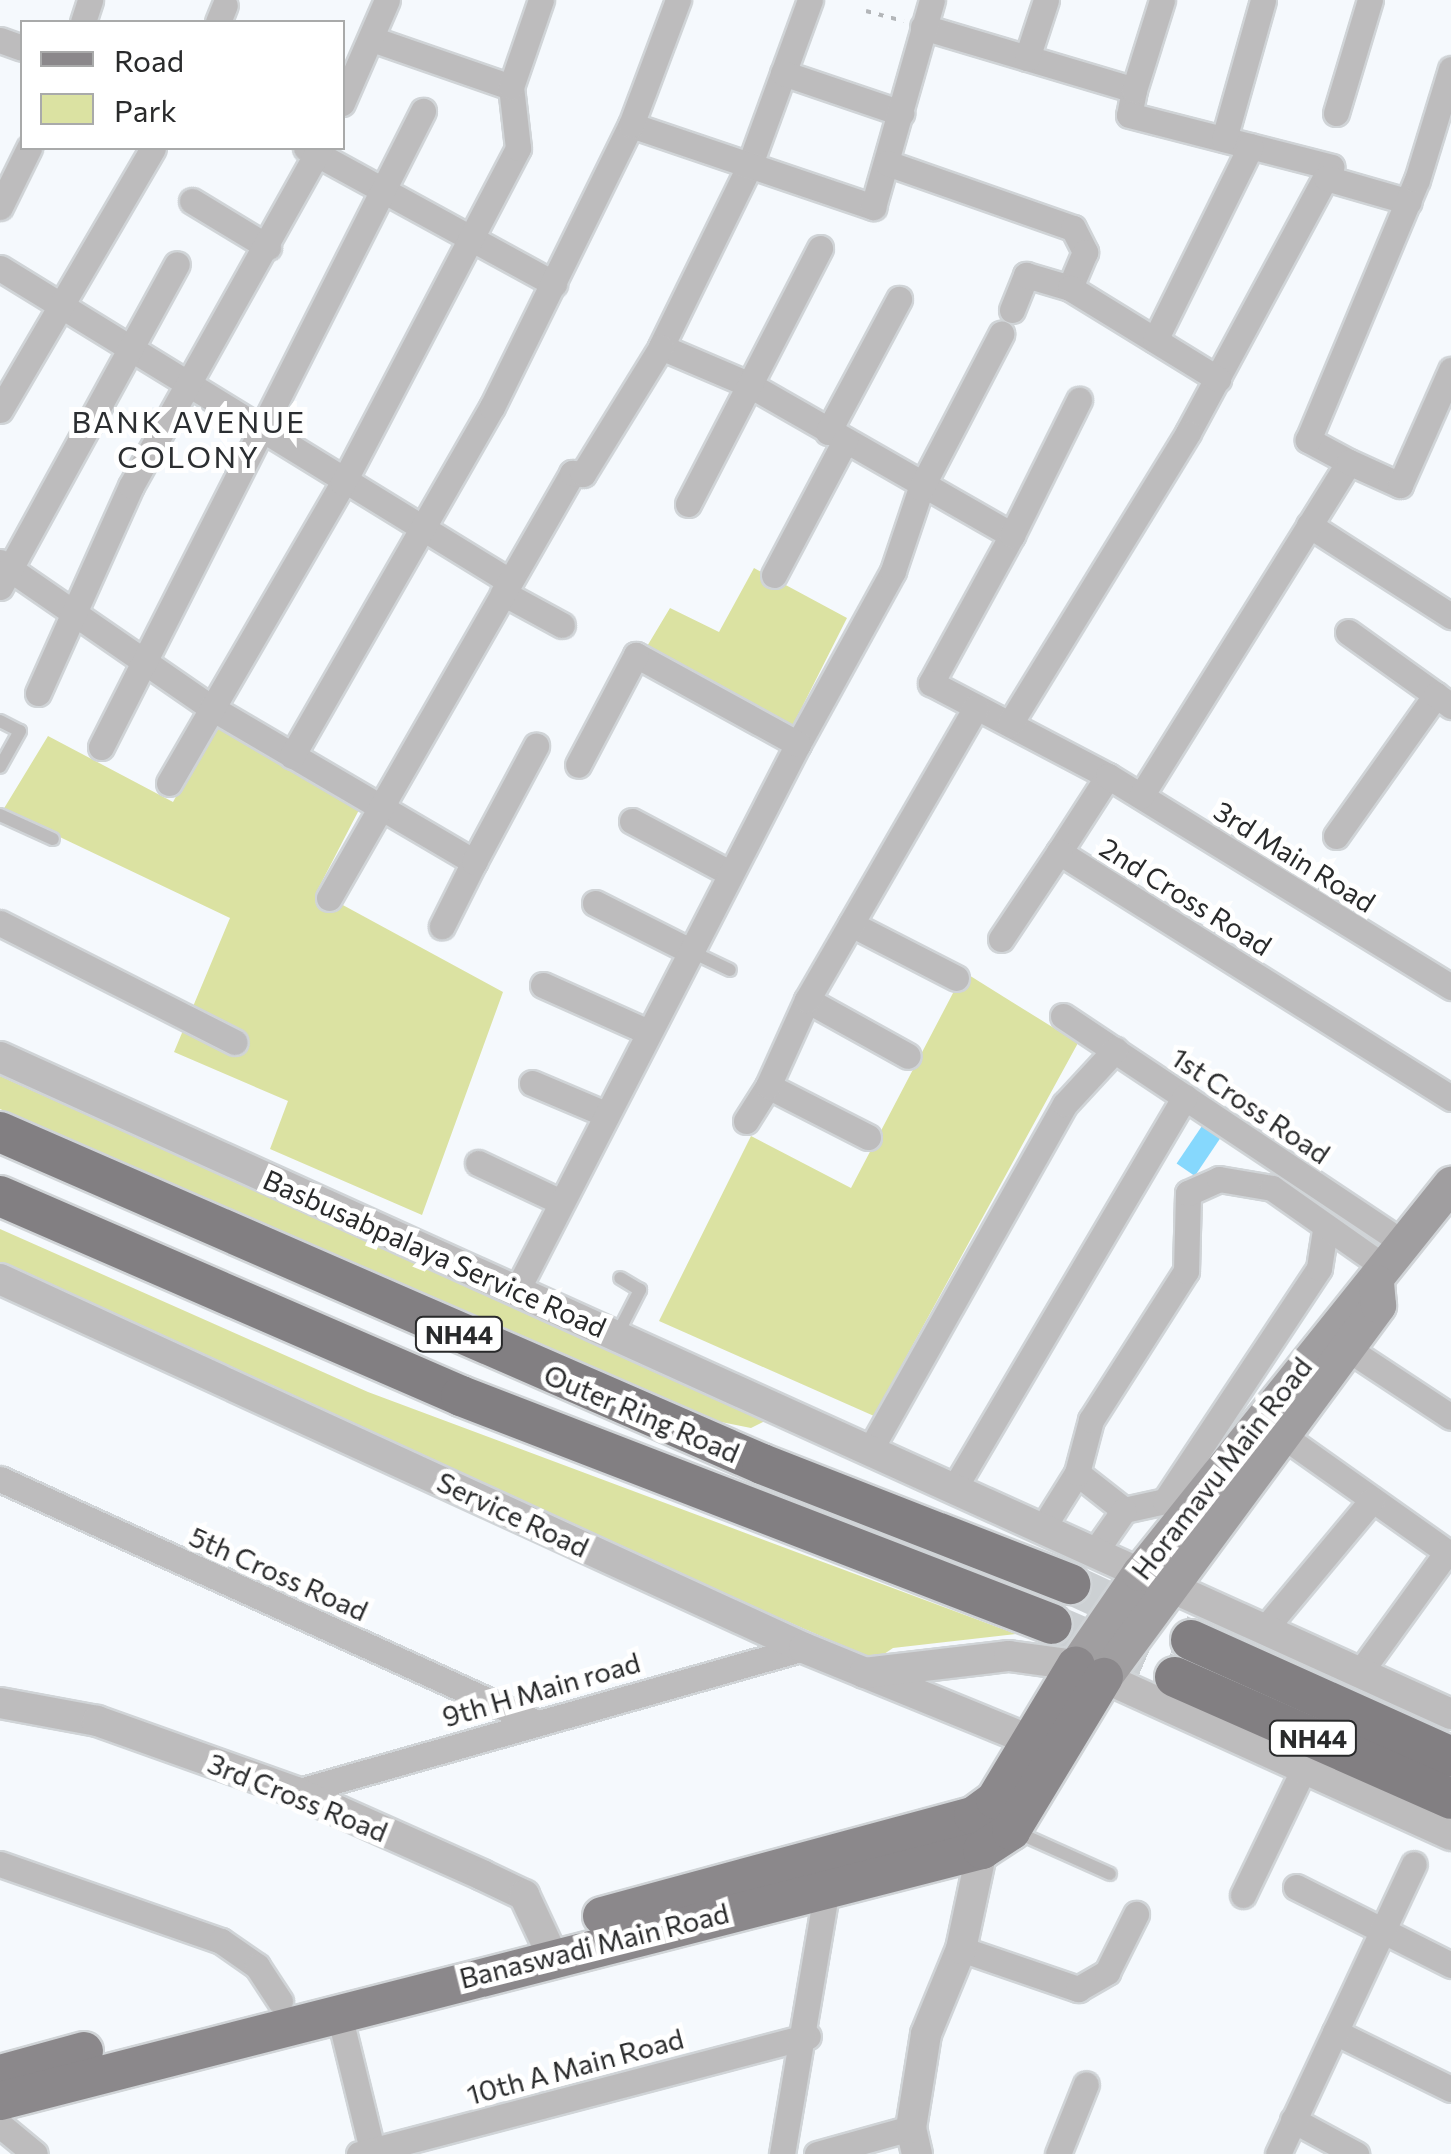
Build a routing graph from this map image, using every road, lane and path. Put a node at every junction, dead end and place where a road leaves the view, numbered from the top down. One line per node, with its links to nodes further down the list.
1 (387, 0): 12 (street)
2 (541, 0): 16 (street)
3 (678, 0): 22 (street)
4 (810, 0): 15 (street)
5 (932, 0): 11 (street)
6 (1046, 0): 13 (street)
7 (1162, 0): 17 (street)
8 (1263, 0): 23 (street)
9 (1370, 0): 20 (street)
10 (866, 10): 11 (path)
11 (923, 26): 13 (street); 21 (street)
12 (372, 39): 16 (street); 18 (street)
13 (1028, 58): 17 (street)
14 (1451, 70): 33 (street)
15 (782, 73): 21 (street); 29 (street)
16 (511, 88): 35 (street)
17 (1134, 90): 23 (street)
18 (345, 97)
19 (424, 111): 31 (street)
20 (1336, 112)
21 (900, 113): 28 (street)
22 (631, 125): 29 (street); 40 (street)
23 (1224, 140): 24 (street)
24 (1251, 146): 30 (street); 46 (street)
25 (28, 150): 34 (street)
26 (152, 150): 43 (street)
27 (314, 150): 31 (street); 36 (street)
28 (887, 163): 29 (street); 41 (street)
29 (749, 167): 48 (street)
30 (1326, 178): 33 (street); 50 (street)
31 (386, 191): 35 (street); 55 (street)
32 (192, 201): 36 (street)
33 (1408, 202): 57 (street)
34 (0, 207)
35 (472, 236): 40 (street); 58 (street)
36 (268, 248): 52 (street)
37 (820, 248): 51 (street)
38 (177, 264): 47 (street)
39 (0, 268): 43 (street)
40 (554, 284): 62 (street)
41 (1070, 288): 44 (street); 46 (street)
42 (899, 300): 56 (street)
43 (64, 302): 47 (street); 54 (street)
44 (1012, 310)
45 (1001, 334): 59 (street)
46 (1156, 340): 50 (street)
47 (132, 344): 52 (street); 64 (street)
48 (661, 347): 51 (street); 66 (street)
49 (1451, 370): 57 (street)
50 (1218, 378): 77 (street)
51 (750, 385): 56 (street); 60 (street)
52 (194, 388): 55 (street); 67 (street)
53 (1080, 400): 63 (street)
54 (0, 410)
55 (264, 432): 58 (street); 71 (street)
56 (836, 437): 59 (street); 65 (street)
57 (1349, 462): 61 (street)
58 (343, 482): 62 (street); 75 (street)
59 (921, 488): 63 (street); 78 (street)
60 (688, 504)
61 (1309, 525): 68 (street); 86 (street)
62 (422, 534): 66 (street); 81 (street)
63 (1012, 535): 74 (street)
64 (4, 572): 67 (street)
65 (774, 574)
66 (506, 587): 69 (street); 87 (street)
67 (78, 611): 71 (street); 72 (street)
68 (1451, 616)
69 (562, 624)
70 (1348, 632): 73 (street)
71 (144, 656): 75 (street); 80 (street)
72 (38, 693)
73 (1444, 701): 90 (street)
74 (976, 707): 77 (street); 98 (street)
75 (212, 708): 81 (street); 85 (street)
76 (0, 721): 83 (lane)
77 (1010, 724): 84 (street)
78 (798, 744): 82 (street); 94 (street)
79 (536, 746): 93 (street)
80 (101, 747)
81 (292, 756): 87 (street)
82 (578, 764)
83 (0, 768)
84 (1108, 776): 86 (street, 3rd Main Road); 92 (street, 2nd Cross Road)
85 (169, 783)
86 (1141, 796): 105 (street, 3rd Main Road)
87 (381, 808): 93 (street); 95 (street)
88 (0, 815): 91 (lane)
89 (632, 821): 94 (street)
90 (1336, 836)
91 (53, 838)
92 (1060, 852): 100 (street); 116 (street, 2nd Cross Road)
93 (474, 862): 99 (street)
94 (728, 872): 101 (street)
95 (329, 898)
96 (596, 903): 101 (street)
97 (0, 923): 109 (street)
98 (851, 924): 103 (street); 106 (street)
99 (442, 926)
100 (1001, 939)
101 (688, 950): 102 (lane); 108 (street)
102 (730, 970)
103 (956, 978)
104 (544, 985): 108 (street)
105 (1451, 987)
106 (806, 1000): 111 (street); 114 (street)
107 (1063, 1016): 110 (street, 1st Cross Road)
108 (646, 1031): 117 (street)
109 (234, 1042)
110 (1115, 1050): 115 (street, 1st Cross Road); 134 (street)
111 (908, 1056)
112 (0, 1057): 129 (street, Basbusabpalaya Service Road)
113 (532, 1083): 117 (street)
114 (768, 1086): 118 (street); 120 (street)
115 (1185, 1097): 126 (street, 1st Cross Road); 137 (street)
116 (1451, 1098)
117 (605, 1114): 124 (street)
118 (746, 1121)
119 (0, 1132): 143 (highway, Outer Ring Road / NH44)
120 (868, 1137)
121 (478, 1163): 124 (street)
122 (1451, 1183): 126 (main road, Horamavu Main Road)
123 (0, 1196): 145 (highway, Outer Ring Road / NH44)
124 (561, 1202): 129 (street)
125 (1324, 1231): 126 (street); 135 (street); 139 (street)
126 (1389, 1265): 131 (main road, Horamavu Main Road); 142 (main road, Horamavu Main Road)
127 (0, 1278): 148 (street, Service Road)
128 (620, 1278): 130 (lane)
129 (517, 1290): 130 (street, Basbusabpalaya Service Road)
130 (617, 1335): 134 (street, Basbusabpalaya Service Road)
131 (1348, 1349): 132 (street); 133 (main road, Horamavu Main Road)
132 (1451, 1417)
133 (1286, 1438): 138 (street); 144 (main road, Horamavu Main Road)
134 (870, 1450): 137 (street, Basbusabpalaya Service Road)
135 (1077, 1473): 139 (street); 140 (street)
136 (1, 1480): 155 (street, 5th Cross Road)
137 (955, 1487): 140 (street, Basbusabpalaya Service Road)
138 (1372, 1500): 146 (street); 150 (street)
139 (1124, 1510): 141 (street)
140 (1042, 1528): 141 (street, Basbusabpalaya Service Road)
141 (1094, 1553): 142 (street, Basbusabpalaya Service Road)
142 (1139, 1573): 144 (street, Basbusabpalaya Service Road); 149 (main road, Horamavu Main Road)
143 (1070, 1584)
144 (1172, 1588): 146 (street, Basbusabpalaya Service Road); 149 (main road, Horamavu Main Road)
145 (1052, 1624)
146 (1268, 1626): 150 (street, Basbusabpalaya Service Road)
147 (1191, 1640): 157 (highway, NH44)
148 (804, 1648): 151 (street, Service Road); 155 (street, 9th H Main road)
149 (1090, 1671): 151 (street); 156 (main road, Banaswadi Main Road); 158 (street); 162 (main road)
150 (1361, 1671): 154 (street, Basbusabpalaya Service Road)
151 (864, 1673): 156 (street, Service Road)
152 (1175, 1677): 160 (highway, NH44)
153 (0, 1703): 159 (street, 3rd Cross Road)
154 (1451, 1714)
155 (533, 1721): 159 (street, 9th H Main road)
156 (1030, 1740): 171 (main road, Banaswadi Main Road)
157 (1451, 1757)
158 (1304, 1768): 161 (street); 168 (street)
159 (296, 1792): 171 (street, 3rd Cross Road)
160 (1451, 1799)
161 (1451, 1836)
162 (997, 1840): 165 (lane); 166 (main road, Banaswadi Main Road); 172 (street)
163 (0, 1864): 174 (street)
164 (1414, 1864): 170 (street)
165 (1110, 1874)
166 (826, 1888): 171 (main road, Banaswadi Main Road); 177 (street)
167 (1296, 1888): 170 (street)
168 (1243, 1894)
169 (1136, 1914): 172 (street)
170 (1382, 1930): 173 (street); 176 (street)
171 (548, 1944): 174 (main road, Banaswadi Main Road); 175 (main road, Banaswadi Main Road)
172 (961, 1948): 184 (street)
173 (1451, 1965)
174 (280, 2000): 178 (main road, Banaswadi Main Road)
175 (338, 2010): 181 (main road, Banaswadi Main Road); 185 (street)
176 (1334, 2032): 180 (street); 182 (street)
177 (808, 2036): 185 (street, 10th A Main Road); 188 (street)
178 (0, 2074)
179 (1086, 2084): 189 (street)
180 (1451, 2090)
181 (0, 2101)
182 (1293, 2120): 190 (street); 191 (street)
183 (0, 2125): 187 (street)
184 (899, 2143): 186 (street)
185 (368, 2153)
186 (822, 2153)
187 (35, 2154)
188 (782, 2154)
189 (1058, 2154)
190 (1278, 2154)
191 (1356, 2154)

